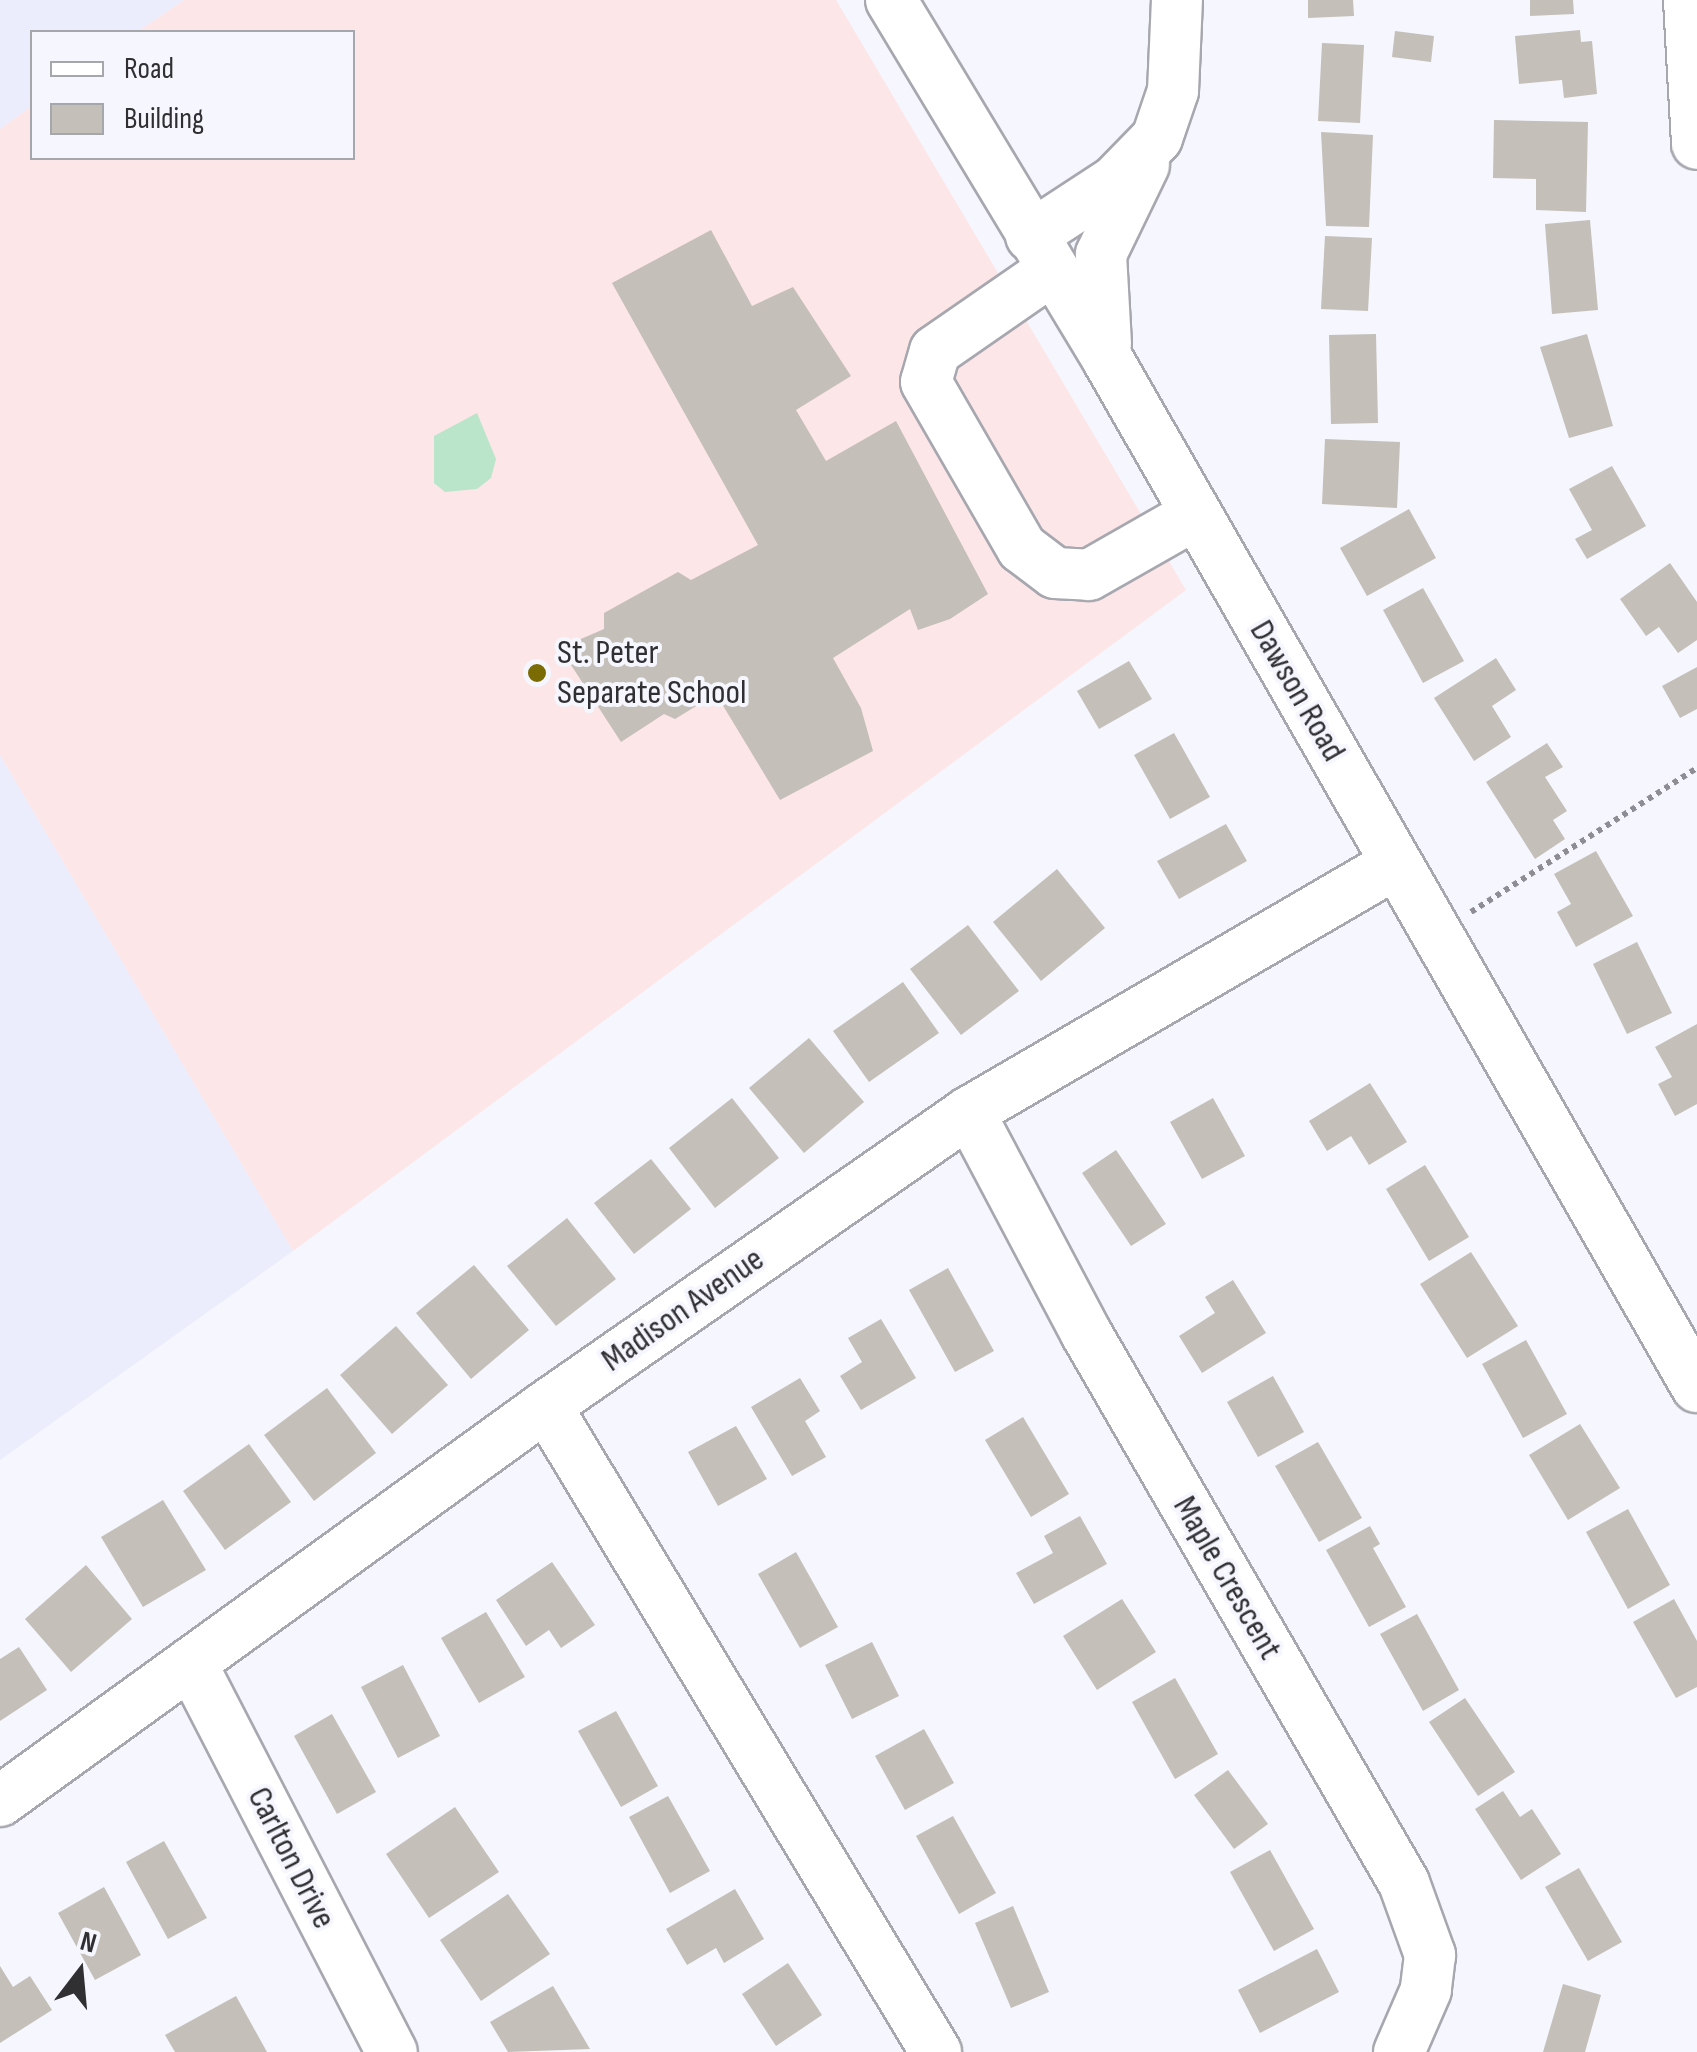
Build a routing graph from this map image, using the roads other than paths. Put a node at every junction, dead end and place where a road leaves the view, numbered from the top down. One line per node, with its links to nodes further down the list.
1 (891, 0): 6 (street, Dawson Road)
2 (1177, 0): 4 (street)
3 (1689, 0): 5 (street)
4 (1158, 138): 6 (street); 7 (street)
5 (1697, 144)
6 (1041, 253): 7 (street, Dawson Road); 8 (street)
7 (1108, 360): 8 (street, Dawson Road)
8 (1196, 514): 9 (street, Dawson Road)
9 (1396, 864): 10 (street, Madison Avenue); 11 (street, Dawson Road)
10 (969, 1112): 12 (street, Madison Avenue); 17 (street, Maple Crescent)
11 (1697, 1387)
12 (546, 1406): 13 (street, Madison Avenue); 16 (street)
13 (191, 1663): 14 (street, Madison Avenue); 15 (street, Carlton Drive)
14 (0, 1801)
15 (392, 2052)
16 (936, 2052)
17 (1399, 2052)

